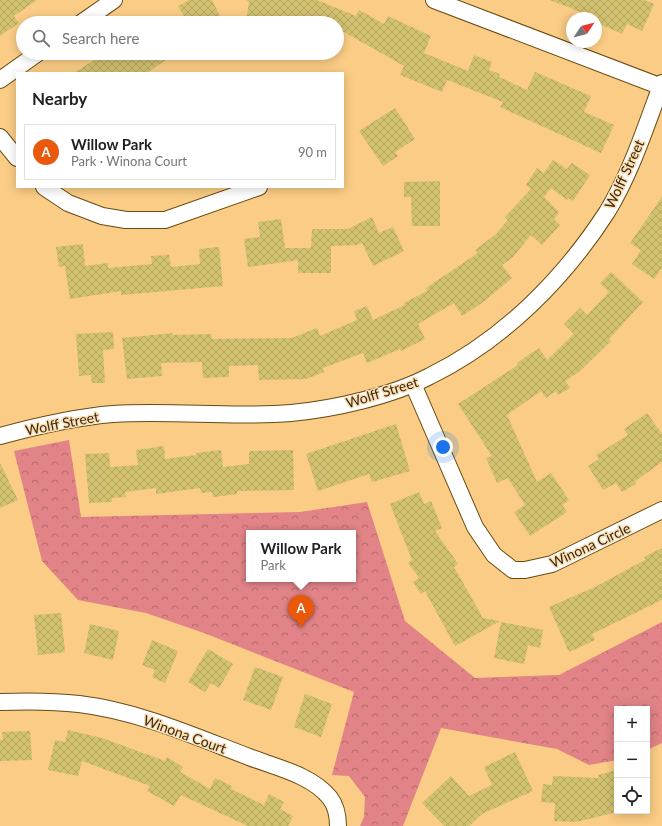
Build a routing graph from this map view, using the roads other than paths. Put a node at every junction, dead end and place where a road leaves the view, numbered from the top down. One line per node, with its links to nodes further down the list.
1 (114, 0): 3 (street)
2 (434, 0): 6 (street)
3 (91, 16)
4 (28, 60): 5 (street)
5 (0, 80)
6 (662, 86): 11 (street, Wolff Street)
7 (0, 137): 8 (street)
8 (16, 157)
9 (46, 188): 10 (street)
10 (256, 188)
11 (413, 384): 12 (street, Wolff Street); 13 (street, Winona Circle)
12 (0, 436)
13 (662, 510)
14 (0, 702): 15 (street, Winona Court)
15 (338, 826)

